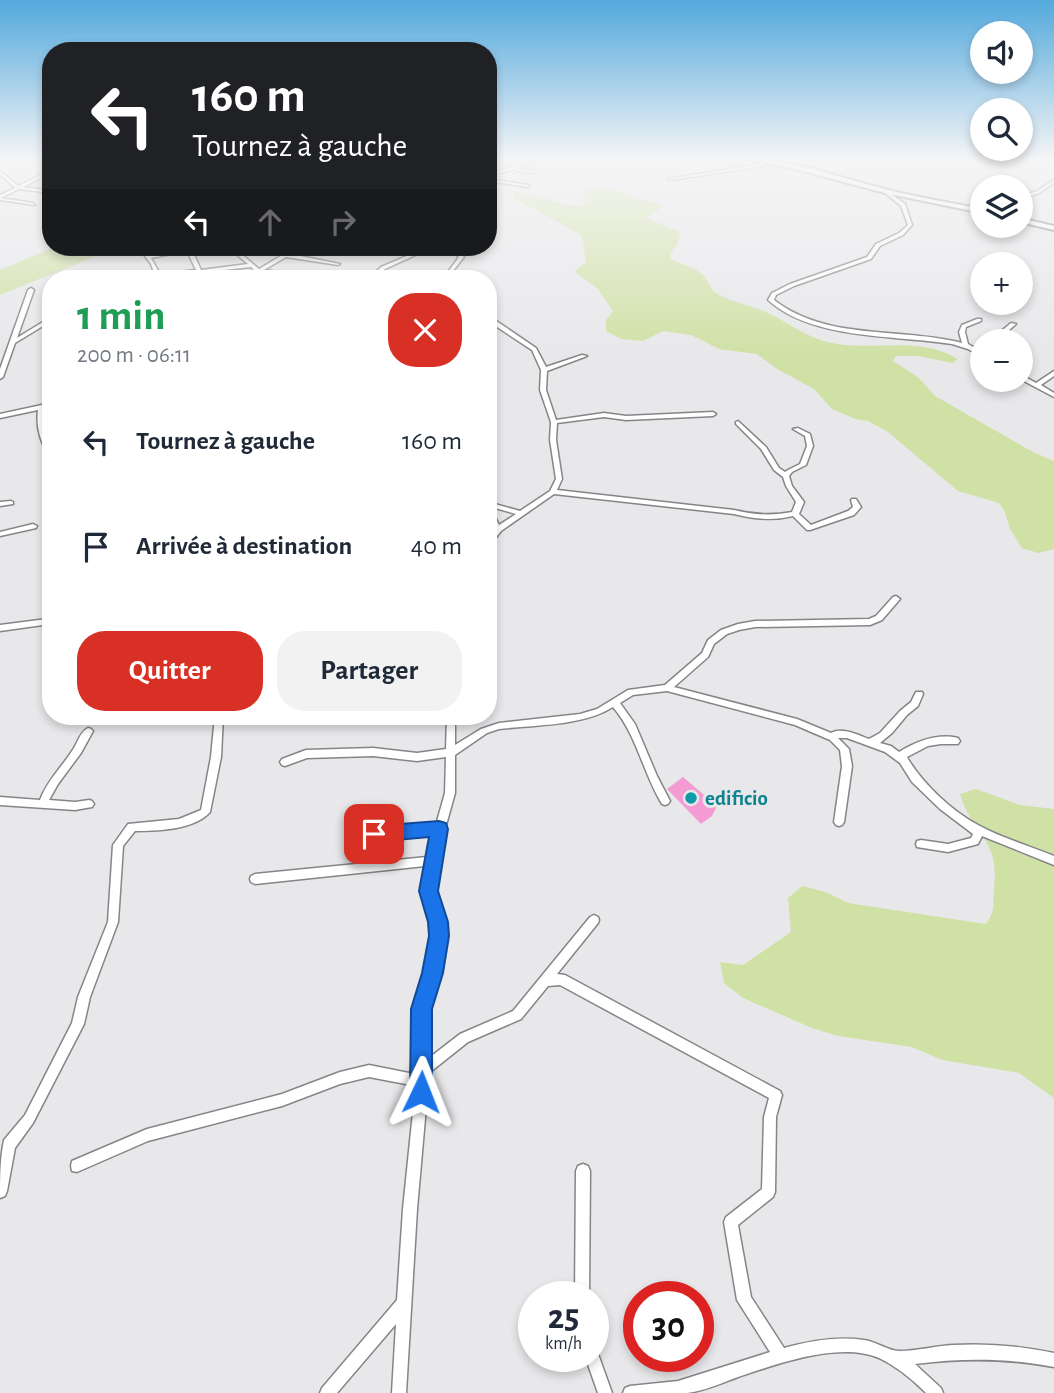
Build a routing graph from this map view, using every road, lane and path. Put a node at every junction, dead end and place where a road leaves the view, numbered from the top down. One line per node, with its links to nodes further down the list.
1 (910, 224): 24 (street)
2 (153, 256): 8 (street)
3 (241, 256): 10 (street)
4 (283, 256): 14 (street)
5 (291, 256): 9 (street)
6 (410, 256): 15 (street)
7 (461, 256): 16 (street)
8 (148, 257): 11 (street)
9 (338, 264)
10 (252, 265): 12 (street); 13 (street)
11 (155, 270)
12 (208, 270)
13 (258, 270)
14 (261, 270)
15 (381, 270)
16 (452, 270)
17 (32, 290): 23 (street)
18 (979, 320): 24 (street)
19 (1013, 324): 22 (street)
20 (42, 325): 23 (street)
21 (497, 326): 27 (street)
22 (1007, 329)
23 (14, 342): 29 (street)
24 (965, 344): 25 (street)
25 (970, 347)
26 (584, 356): 27 (street)
27 (544, 370): 37 (street)
28 (1054, 373): 31 (street)
29 (0, 377)
30 (1033, 384): 31 (street)
31 (1037, 386): 32 (street)
32 (1054, 395)
33 (42, 407): 35 (street); 36 (street)
34 (713, 414): 37 (street)
35 (0, 416)
36 (42, 422)
37 (554, 422): 41 (street)
38 (738, 423): 40 (street)
39 (796, 429): 40 (street)
40 (786, 476): 47 (street)
41 (553, 492): 46 (street); 47 (street)
42 (854, 500): 47 (street)
43 (11, 503): 44 (street)
44 (0, 504)
45 (497, 507): 46 (street)
46 (520, 513): 49 (street)
47 (795, 514)
48 (33, 526): 50 (street)
49 (498, 529)
50 (0, 534)
51 (896, 599): 54 (street)
52 (42, 623): 53 (street)
53 (0, 628)
54 (667, 688): 56 (street); 60 (street)
55 (919, 694): 62 (street)
56 (614, 702): 63 (street); 67 (street)
57 (218, 725): 83 (street)
58 (450, 725): 63 (street)
59 (88, 731): 68 (street)
60 (833, 738): 62 (street); 70 (street)
61 (955, 741): 64 (street)
62 (871, 743): 64 (street)
63 (452, 752): 65 (street); 72 (street)
64 (904, 760): 71 (street)
65 (285, 762)
66 (0, 801): 68 (street)
67 (664, 801)
68 (44, 802): 69 (street)
69 (89, 804)
70 (839, 822)
71 (974, 828): 74 (street); 76 (street)
72 (439, 829): 73 (street); 75 (street)
73 (352, 836)
74 (921, 844)
75 (432, 861): 77 (street); 80 (street)
76 (1054, 861)
77 (255, 879)
78 (594, 920): 79 (street)
79 (545, 981): 80 (street); 86 (street)
80 (423, 1069): 81 (street); 85 (street)
81 (77, 1166)
82 (583, 1171): 84 (street)
83 (0, 1191)
84 (582, 1281)
85 (405, 1302): 90 (street); 91 (street)
86 (781, 1356): 87 (street); 93 (street)
87 (894, 1359): 88 (street); 94 (street)
88 (1054, 1360)
89 (597, 1372): 92 (street)
90 (327, 1393)
91 (399, 1393)
92 (604, 1393)
93 (630, 1393)
94 (936, 1393)

